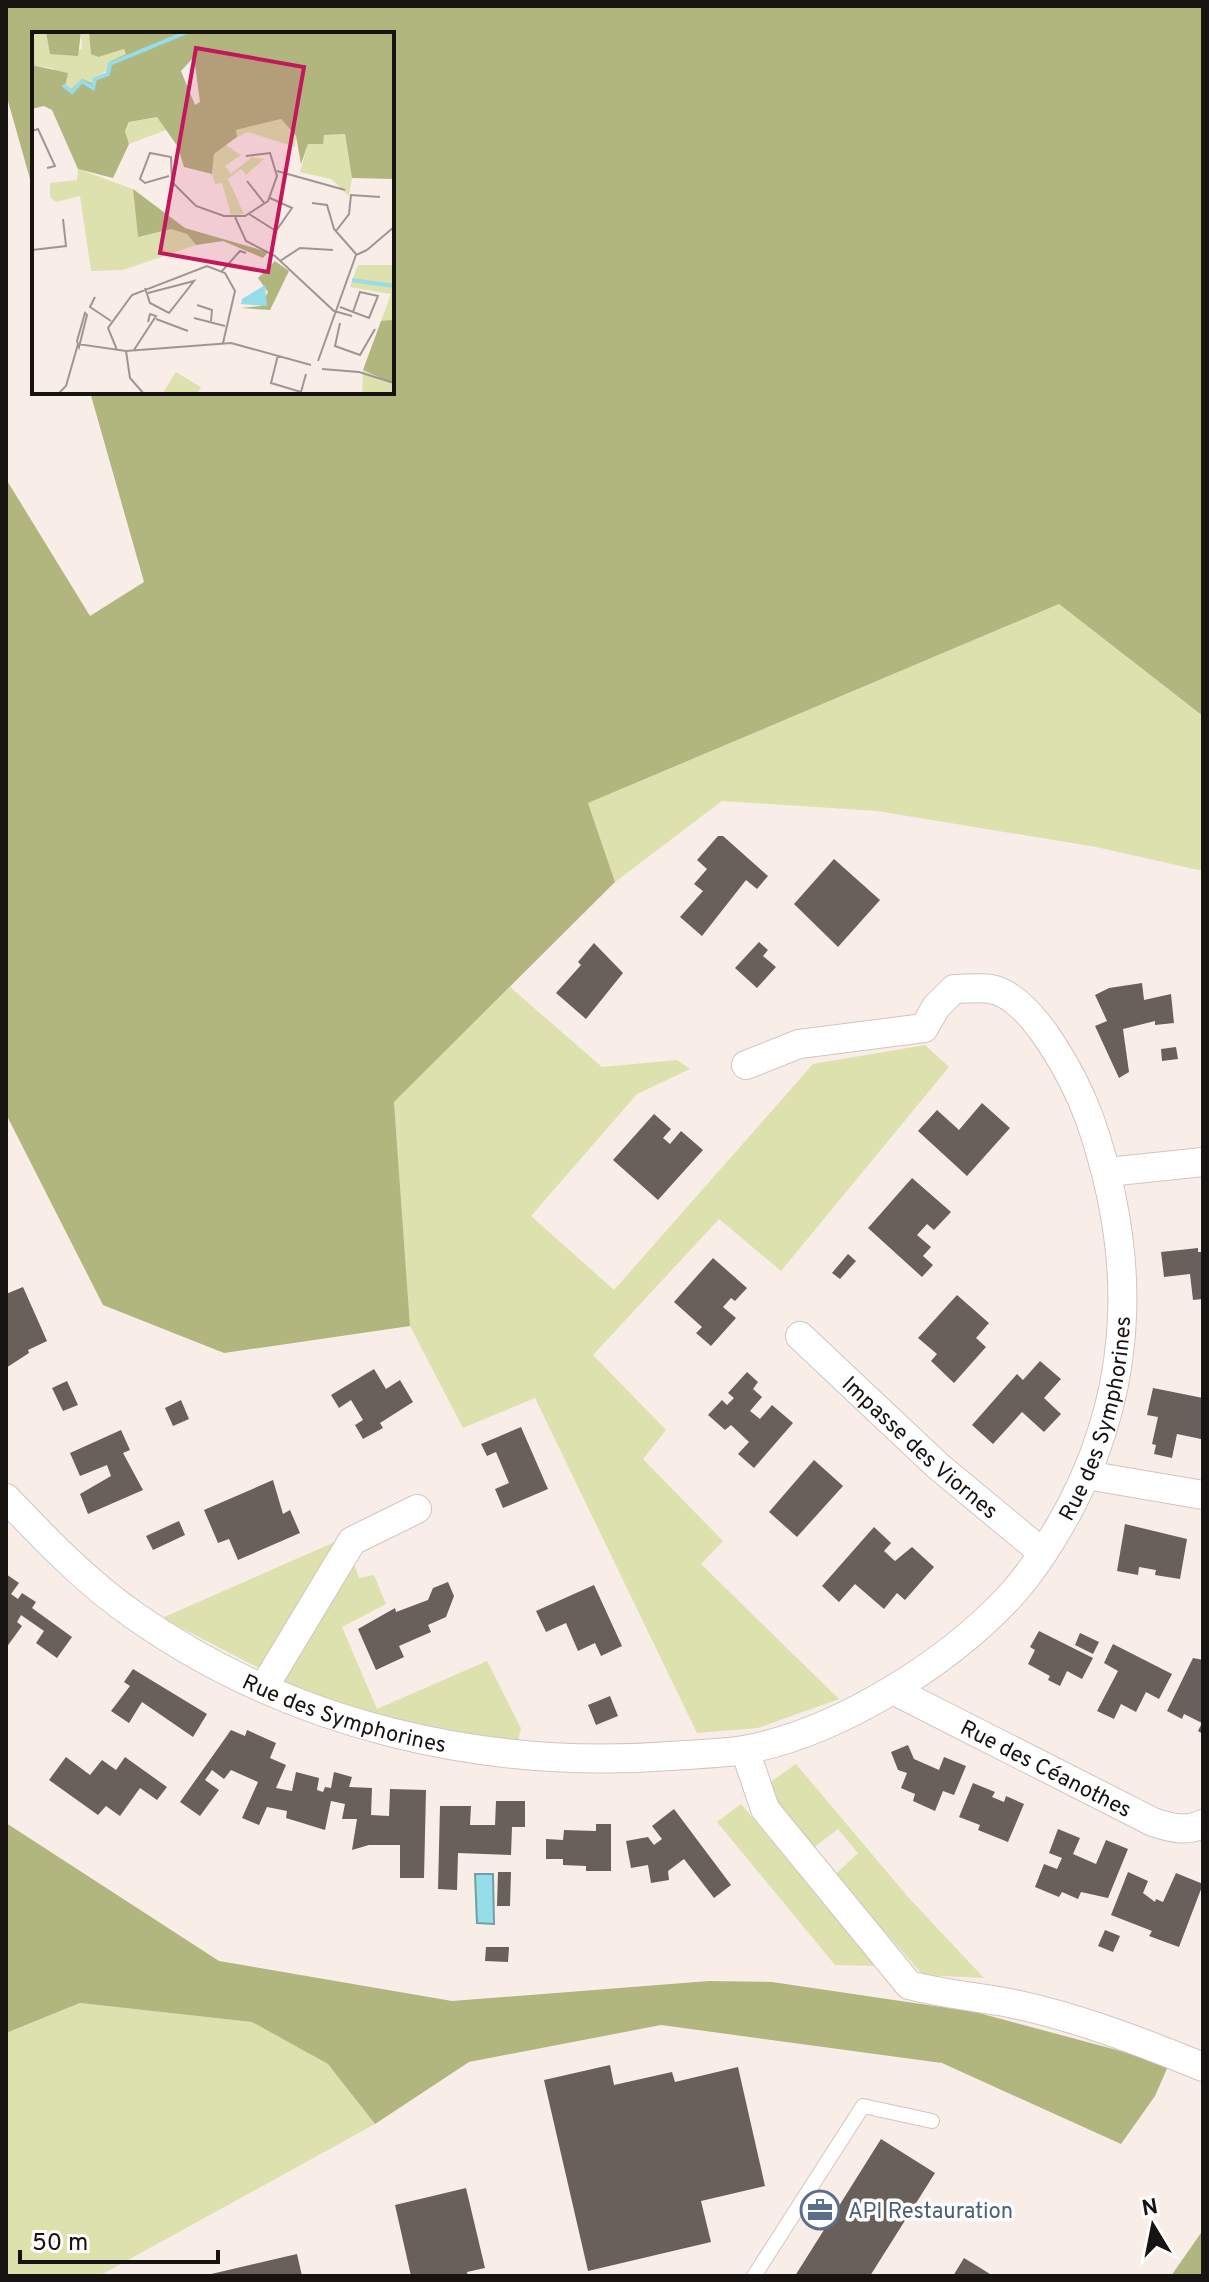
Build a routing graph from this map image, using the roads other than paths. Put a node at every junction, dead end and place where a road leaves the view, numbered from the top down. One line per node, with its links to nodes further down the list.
1 (746, 1065): 3 (street, Rue des Symphorines)
2 (1203, 1162): 3 (street)
3 (1108, 1172): 5 (street, Rue des Symphorines)
4 (800, 1336): 9 (street, Impasse des Viornes)
5 (1086, 1475): 6 (street); 9 (street, Rue des Symphorines)
6 (1203, 1495)
7 (6, 1498): 10 (street, Rue des Symphorines)
8 (417, 1509): 10 (street)
9 (1043, 1553): 11 (street, Rue des Symphorines)
10 (264, 1687): 12 (street, Rue des Symphorines)
11 (893, 1690): 12 (street, Rue des Symphorines); 13 (street, Rue des Céanothes)
12 (745, 1750): 14 (street)
13 (1203, 1824)
14 (1203, 2067)
15 (932, 2121): 16 (lane)
16 (754, 2276)

